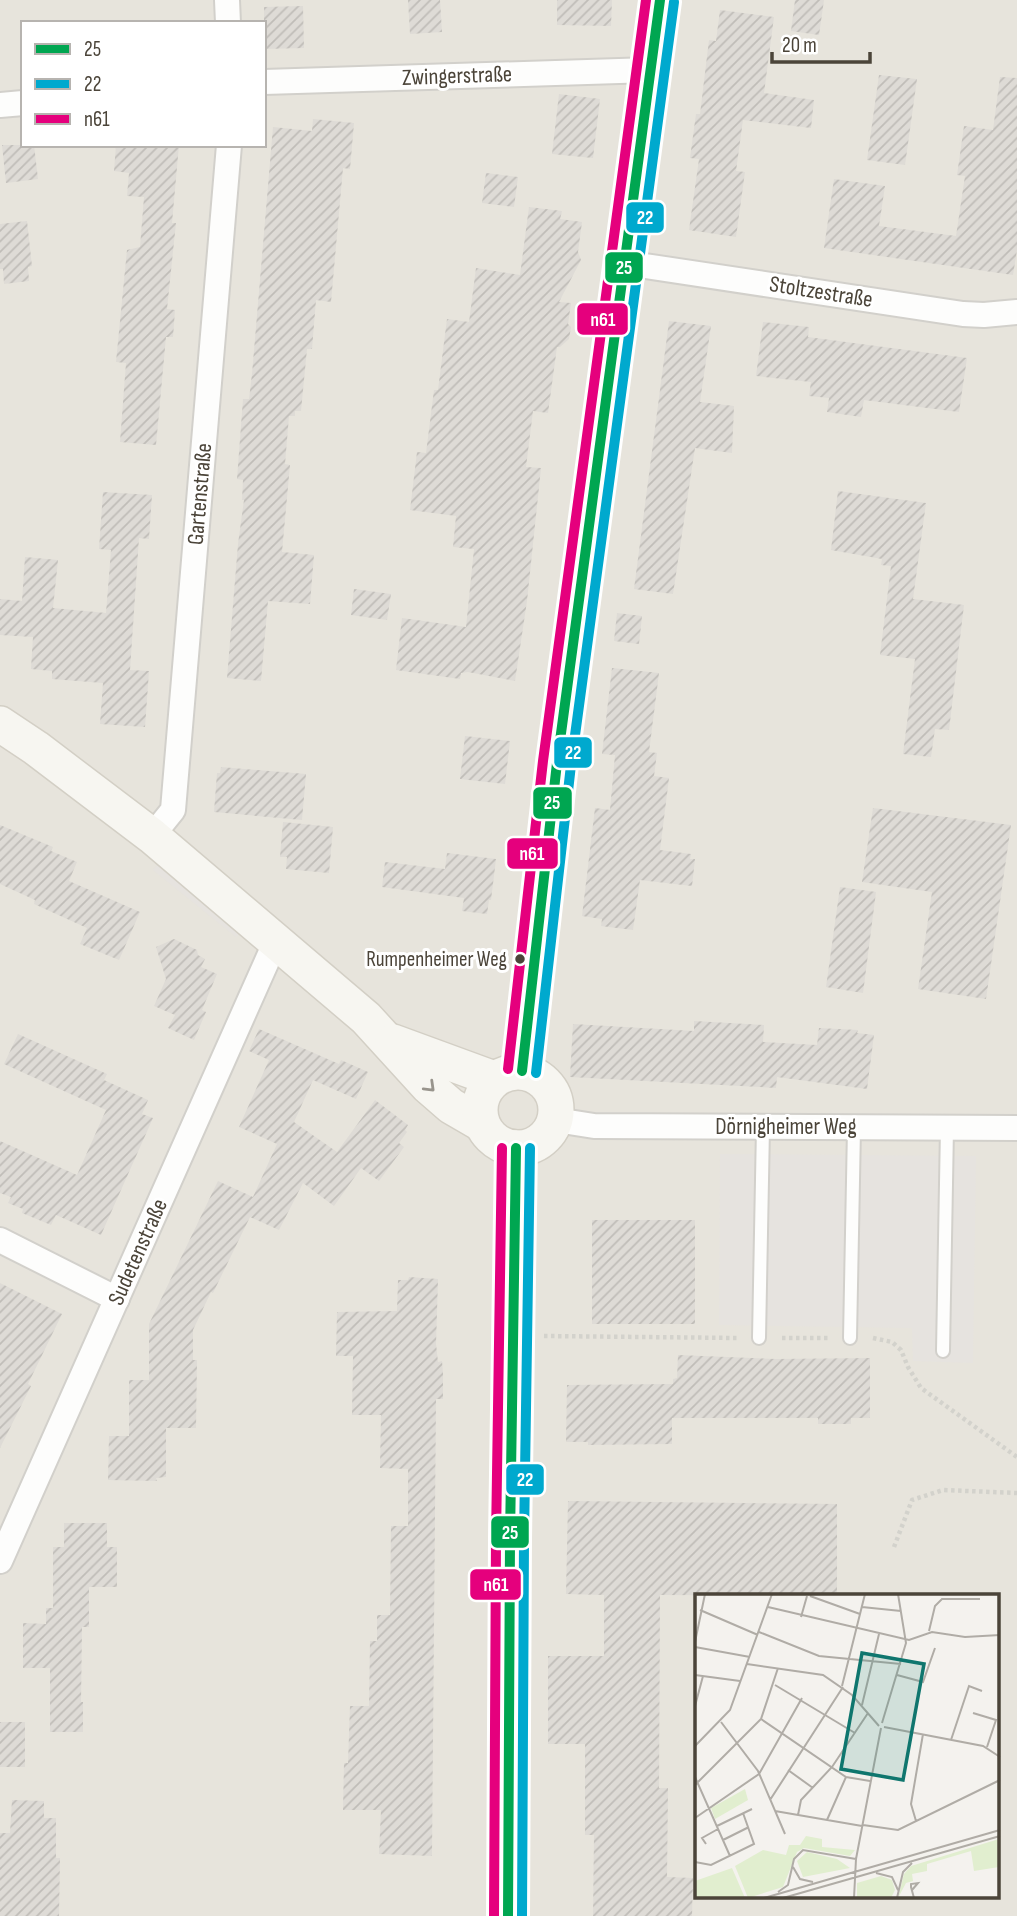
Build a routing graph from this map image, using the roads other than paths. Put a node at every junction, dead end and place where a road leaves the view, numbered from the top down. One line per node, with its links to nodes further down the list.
1 (227, 0): 3 (street)
2 (660, 0): 4 (street)
3 (228, 21)
4 (651, 70): 5 (street, Zwingerstraße); 9 (street)
5 (266, 82)
6 (21, 103): 7 (street)
7 (0, 105)
8 (229, 147): 12 (street, Gartenstraße)
9 (625, 263): 10 (street, Stoltzestraße); 15 (street)
10 (1017, 312)
11 (0, 724): 12 (street)
12 (152, 836): 13 (street)
13 (275, 943): 14 (street); 24 (street, Sudetenstraße)
14 (387, 1039): 15 (street); 17 (street, one-way to 17)
15 (508, 1075): 16 (street); 17 (street)
16 (555, 1120): 18 (street, Dörnigheimer Weg); 22 (street)
17 (482, 1124): 22 (street)
18 (764, 1127): 19 (street, Dörnigheimer Weg); 25 (lane)
19 (854, 1128): 20 (street, Dörnigheimer Weg); 26 (lane)
20 (947, 1128): 21 (street, Dörnigheimer Weg); 27 (lane)
21 (1017, 1128)
22 (516, 1148): 29 (street)
23 (0, 1240): 24 (street)
24 (117, 1299): 28 (street, Sudetenstraße)
25 (759, 1338)
26 (850, 1338)
27 (943, 1351)
28 (0, 1561)
29 (508, 1916)

